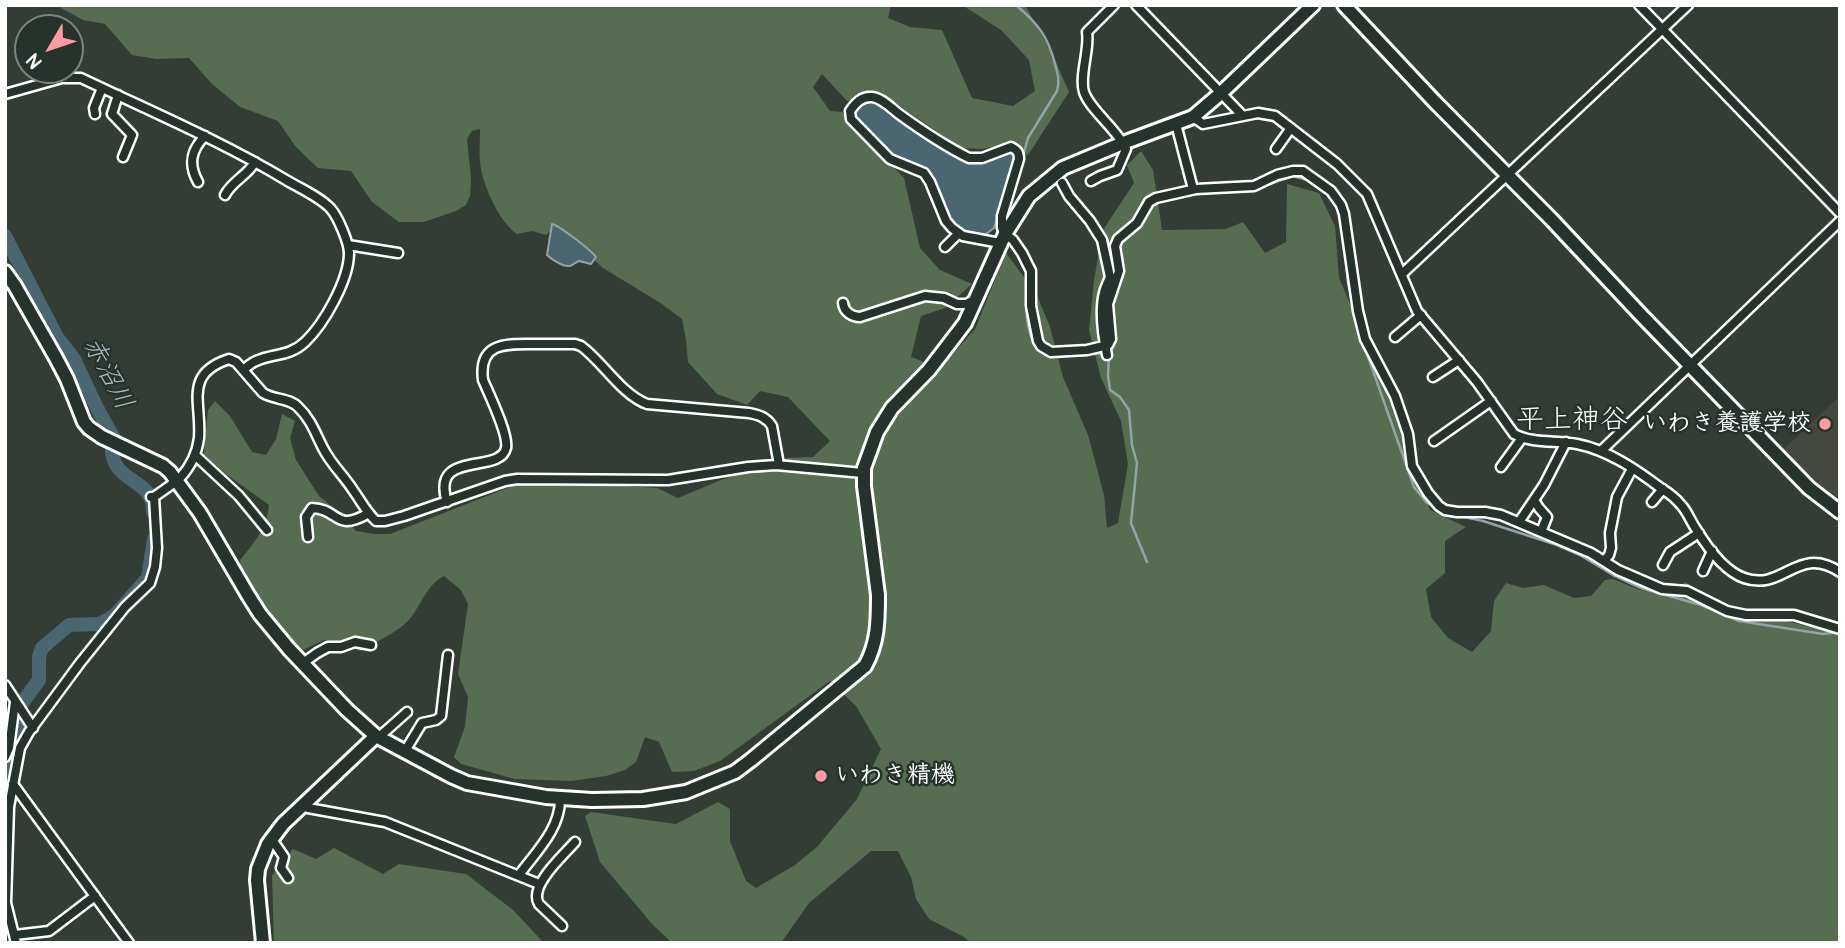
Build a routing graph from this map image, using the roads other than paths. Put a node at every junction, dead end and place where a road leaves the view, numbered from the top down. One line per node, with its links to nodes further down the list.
1 (1114, 5): 18 (street)
2 (1136, 5): 9 (street)
3 (1312, 5): 9 (street)
4 (1345, 5): 22 (street)
5 (1639, 5): 7 (street)
6 (1688, 5): 7 (street)
7 (1663, 30): 22 (street); 28 (street)
8 (102, 88): 10 (street); 11 (street); 12 (street)
9 (1222, 93): 13 (street); 14 (street)
10 (5, 94)
11 (118, 95): 17 (street); 20 (street)
12 (94, 114)
13 (1243, 116): 14 (street); 16 (street)
14 (1193, 117): 15 (street)
15 (1176, 124): 18 (street); 26 (street)
16 (1291, 128): 19 (street); 36 (street)
17 (205, 136): 21 (street); 24 (street)
18 (1123, 143): 23 (street); 31 (street)
19 (1276, 149)
20 (123, 157)
21 (255, 162): 27 (street); 32 (street)
22 (1508, 176): 36 (street); 43 (street)
23 (1091, 181)
24 (198, 183)
25 (1062, 183): 41 (street)
26 (1193, 190): 41 (street); 63 (street)
27 (225, 195)
28 (1840, 213)
29 (1840, 221): 43 (street)
30 (959, 233): 31 (street); 31 (street); 33 (street)
31 (1003, 238): 37 (street); 41 (street)
32 (348, 245): 34 (street); 44 (street)
33 (945, 247)
34 (398, 253)
35 (5, 272): 56 (street)
36 (1402, 274): 39 (street)
37 (974, 300): 38 (street); 55 (street)
38 (843, 303)
39 (1421, 315): 40 (street); 42 (street)
40 (1395, 337)
41 (1106, 351)
42 (1459, 360): 45 (street); 46 (street)
43 (1690, 365): 50 (street); 61 (street)
44 (243, 370): 51 (street); 62 (street)
45 (1433, 377)
46 (1491, 401): 47 (street); 48 (street)
47 (1522, 438): 49 (street); 53 (street)
48 (1434, 441)
49 (1566, 442): 50 (street); 58 (street)
50 (1601, 451): 54 (street)
51 (195, 455): 56 (street); 64 (street)
52 (779, 465): 55 (street); 59 (street); 59 (street)
53 (1501, 467)
54 (1632, 469): 57 (street); 69 (street)
55 (863, 473): 87 (street)
56 (176, 478): 76 (street); 80 (street)
57 (1663, 489): 60 (street); 66 (street)
58 (1534, 499): 63 (street); 65 (street)
59 (447, 502): 62 (street)
60 (1652, 502)
61 (1840, 512)
62 (369, 513): 67 (street)
63 (1519, 523): 65 (street)
64 (267, 530)
65 (1541, 532): 69 (street)
66 (1699, 533): 68 (street); 70 (street)
67 (308, 537)
68 (1712, 551): 71 (street); 72 (street)
69 (1604, 561): 73 (street)
70 (1663, 565)
71 (1703, 571)
72 (1840, 572)
73 (1840, 629)
74 (370, 645): 76 (street)
75 (448, 655): 83 (street)
76 (303, 663): 81 (street)
77 (5, 685): 78 (street)
78 (17, 705): 80 (street); 82 (street)
79 (407, 712): 81 (street)
80 (33, 728): 84 (street)
81 (377, 736): 83 (street); 88 (street)
82 (9, 748): 84 (street); 85 (street)
83 (405, 751): 87 (street)
84 (19, 752): 86 (street)
85 (5, 757)
86 (13, 784): 92 (street); 95 (street)
87 (560, 798): 91 (street)
88 (303, 806): 89 (street); 91 (street)
89 (271, 838): 93 (street); 99 (street)
90 (575, 842): 94 (street)
91 (519, 875): 94 (street)
92 (7, 876): 97 (street)
93 (288, 878)
94 (539, 884): 96 (street)
95 (95, 896): 97 (street); 98 (street)
96 (562, 926)
97 (15, 939)
98 (129, 943)
99 (263, 943)

